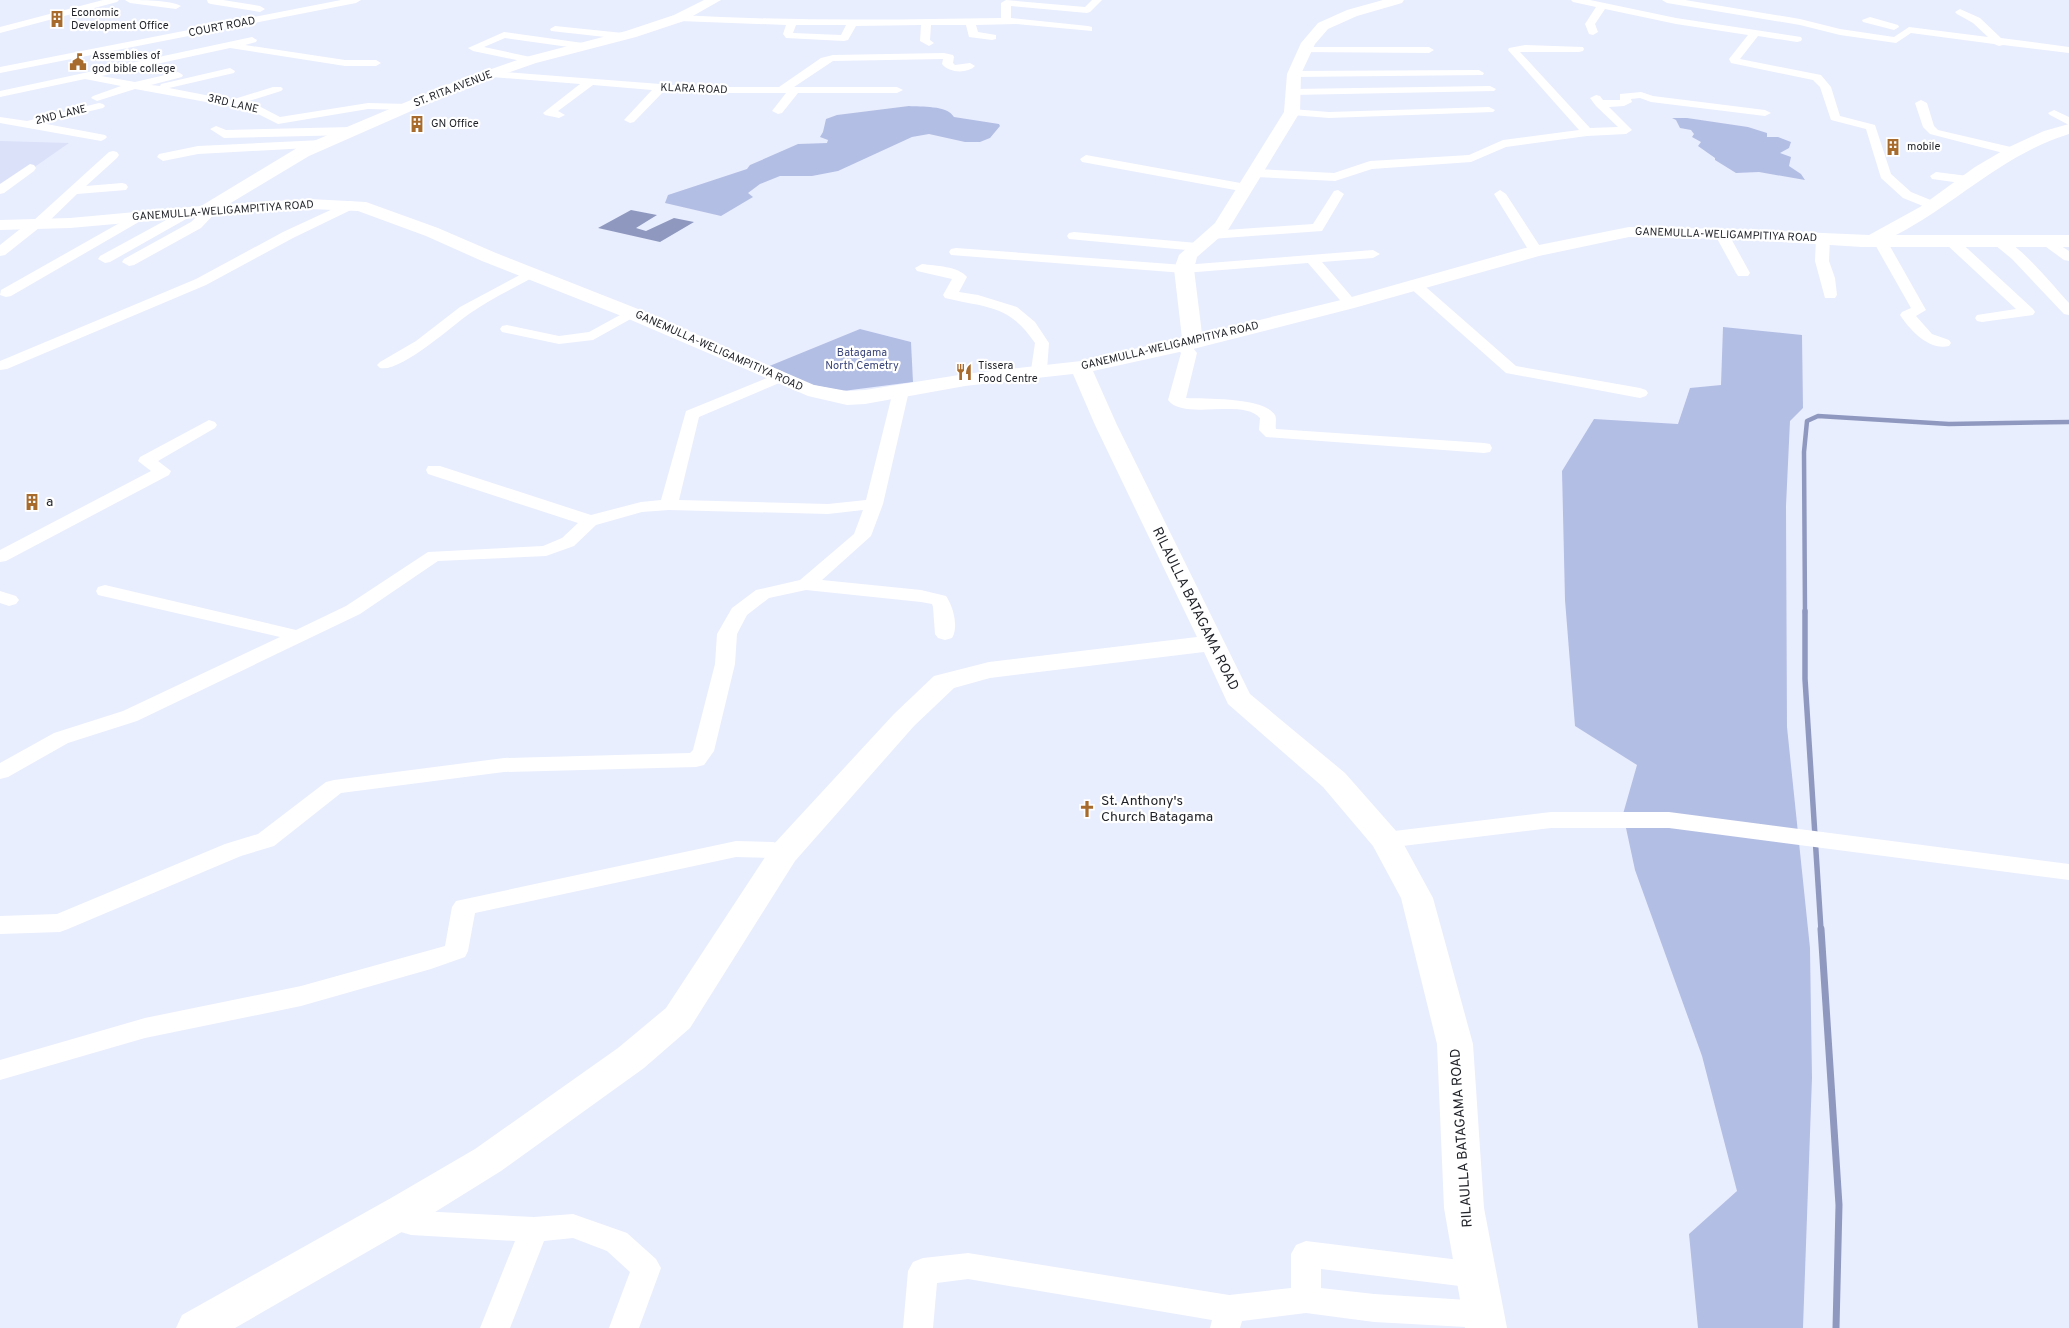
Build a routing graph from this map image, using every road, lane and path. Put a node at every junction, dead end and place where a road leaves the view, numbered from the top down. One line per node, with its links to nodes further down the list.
1 (114, 0): 28 (street)
2 (130, 0): 12 (street)
3 (356, 0): 19 (street, COURT ROAD)
4 (714, 0): 18 (street, ST. RITA AVENUE)
5 (1097, 0): 10 (street)
6 (1397, 0): 41 (street)
7 (1576, 0): 13 (street)
8 (1667, 0): 29 (street)
9 (211, 1): 14 (street)
10 (1007, 2): 21 (street)
11 (272, 5): 14 (street)
12 (176, 6)
13 (1602, 6): 30 (street); 31 (street)
14 (260, 9): 19 (street)
15 (827, 10): 23 (street)
16 (1960, 12): 37 (street)
17 (550, 18): 32 (street)
18 (679, 18): 22 (street); 32 (street, ST. RITA AVENUE)
19 (258, 20): 48 (street, COURT ROAD)
20 (1870, 20): 29 (street)
21 (1006, 21): 26 (street); 27 (street)
22 (792, 22): 23 (street); 24 (street)
23 (818, 22): 24 (street)
24 (852, 22): 25 (street)
25 (926, 22): 26 (street); 36 (street)
26 (971, 22): 33 (street)
27 (1088, 29)
28 (0, 30)
29 (1908, 30): 37 (street)
30 (1594, 32)
31 (1755, 33): 34 (street); 103 (street)
32 (623, 36): 39 (street, ST. RITA AVENUE)
33 (992, 37)
34 (1797, 39)
35 (252, 40): 38 (street)
36 (928, 43)
37 (1999, 43): 43 (street)
38 (227, 45): 45 (street); 52 (street)
39 (583, 46): 44 (street, ST. RITA AVENUE); 44 (street)
40 (1579, 49): 84 (street)
41 (1306, 50): 42 (street); 50 (street)
42 (1429, 50)
43 (2069, 50)
44 (531, 60): 49 (street, ST. RITA AVENUE)
45 (376, 63)
46 (970, 66): 60 (street)
47 (1479, 73): 50 (street)
48 (2, 74): 54 (street)
49 (491, 74): 53 (street, KLARA ROAD); 70 (street, ST. RITA AVENUE)
50 (1294, 74): 65 (street)
51 (178, 75): 55 (street, 2ND LANE)
52 (86, 81): 54 (street); 55 (street, 3RD LANE)
53 (590, 82): 57 (street, KLARA ROAD); 77 (street)
54 (49, 84): 63 (street)
55 (136, 85): 56 (street, 3RD LANE); 81 (street, 2ND LANE)
56 (153, 88): 64 (street, 3RD LANE); 64 (street)
57 (660, 88): 60 (street, KLARA ROAD); 79 (street)
58 (277, 89): 68 (street)
59 (1490, 89): 65 (street)
60 (782, 90): 61 (street, KLARA ROAD)
61 (795, 90): 62 (street, KLARA ROAD); 73 (street)
62 (897, 90)
63 (14, 91): 66 (street); 67 (street)
64 (177, 92): 68 (street, 3RD LANE)
65 (1292, 92): 74 (street)
66 (0, 94)
67 (36, 97)
68 (233, 102): 70 (street, 3RD LANE)
69 (1921, 103): 88 (street)
70 (408, 107): 83 (street, ST. RITA AVENUE)
71 (54, 109): 78 (street)
72 (1489, 110): 74 (street)
73 (778, 111)
74 (1292, 112): 93 (street)
75 (1765, 114): 84 (street)
76 (2054, 114): 80 (street)
77 (559, 115)
78 (0, 120): 81 (street)
79 (630, 120)
80 (2069, 122)
81 (23, 125): 85 (street)
82 (2069, 129): 88 (street)
83 (352, 131): 86 (street, ST. RITA AVENUE); 87 (street)
84 (1587, 132): 93 (street)
85 (101, 137)
86 (322, 144): 87 (street); 104 (street, ST. RITA AVENUE)
87 (220, 149): 90 (street)
88 (2011, 151): 95 (street)
89 (113, 155): 99 (street)
90 (163, 157)
91 (1086, 159): 97 (street)
92 (30, 168): 98 (street)
93 (1255, 173): 97 (street)
94 (1936, 176): 95 (street)
95 (1968, 180): 103 (street)
96 (122, 187): 99 (street)
97 (1246, 188): 110 (street)
98 (0, 190)
99 (75, 190): 106 (street)
100 (1338, 194): 110 (street)
101 (1500, 194): 120 (street)
102 (350, 205): 104 (street, GANEMULLA-WELIGAMPITIYA ROAD); 129 (street, GANEMULLA-WELIGAMPITIYA ROAD); 141 (street)
103 (1933, 206): 113 (street)
104 (203, 210): 105 (street, GANEMULLA-WELIGAMPITIYA ROAD); 123 (street); 125 (street)
105 (138, 216): 106 (street, GANEMULLA-WELIGAMPITIYA ROAD); 132 (street)
106 (36, 224): 107 (street, GANEMULLA-WELIGAMPITIYA ROAD); 118 (street)
107 (0, 225)
108 (1721, 233): 111 (street, GANEMULLA-WELIGAMPITIYA ROAD); 120 (street, GANEMULLA-WELIGAMPITIYA ROAD); 128 (street)
109 (1074, 236): 117 (street)
110 (1211, 236): 117 (street)
111 (1823, 238): 113 (street, GANEMULLA-WELIGAMPITIYA ROAD); 133 (street)
112 (2047, 240): 115 (street, GANEMULLA-WELIGAMPITIYA ROAD); 116 (street, GANEMULLA-WELIGAMPITIYA ROAD); 122 (street)
113 (1876, 241): 114 (street, GANEMULLA-WELIGAMPITIYA ROAD); 139 (street)
114 (1951, 241): 116 (street, GANEMULLA-WELIGAMPITIYA ROAD); 137 (street)
115 (2069, 241)
116 (2000, 242): 135 (street)
117 (1197, 247): 127 (street)
118 (0, 252)
119 (956, 252): 127 (street)
120 (1536, 252): 130 (street, GANEMULLA-WELIGAMPITIYA ROAD)
121 (1373, 254): 124 (street)
122 (2069, 257)
123 (105, 259)
124 (1312, 259): 127 (street); 134 (street)
125 (129, 262)
126 (922, 268): 144 (street)
127 (1184, 269): 140 (street)
128 (1743, 273)
129 (531, 274): 136 (street, GANEMULLA-WELIGAMPITIYA ROAD); 142 (street)
130 (1414, 284): 134 (street, GANEMULLA-WELIGAMPITIYA ROAD); 147 (street)
131 (178, 286): 141 (street)
132 (6, 293)
133 (1830, 295)
134 (1350, 303): 140 (street, GANEMULLA-WELIGAMPITIYA ROAD)
135 (2069, 311)
136 (631, 313): 138 (street); 145 (street, GANEMULLA-WELIGAMPITIYA ROAD)
137 (1982, 318)
138 (507, 330)
139 (1944, 343)
140 (1188, 344): 143 (street, GANEMULLA-WELIGAMPITIYA ROAD); 149 (street)
141 (1, 364)
142 (385, 365)
143 (1081, 367): 144 (street, GANEMULLA-WELIGAMPITIYA ROAD); 159 (street, RILAULLA BATAGAMA ROAD)
144 (1039, 370): 146 (street, GANEMULLA-WELIGAMPITIYA ROAD)
145 (779, 378): 146 (street, GANEMULLA-WELIGAMPITIYA ROAD); 152 (street)
146 (901, 390): 151 (street)
147 (1640, 393)
148 (209, 425): 154 (street)
149 (1484, 448)
150 (434, 470): 153 (street)
151 (874, 504): 152 (street); 155 (street)
152 (669, 505): 153 (street)
153 (590, 521): 158 (street)
154 (0, 557)
155 (806, 584): 157 (street); 164 (street)
156 (105, 591): 158 (street)
157 (945, 634)
158 (299, 636): 160 (street)
159 (1213, 643): 161 (street, RILAULLA BATAGAMA ROAD); 162 (street)
160 (0, 772)
161 (1386, 840): 163 (street); 168 (street, RILAULLA BATAGAMA ROAD)
162 (784, 853): 165 (street); 166 (street)
163 (2069, 872)
164 (0, 925)
165 (0, 1070)
166 (405, 1210): 167 (street); 172 (street)
167 (534, 1230): 173 (street); 174 (street)
168 (1476, 1275): 169 (street); 171 (street, RILAULLA BATAGAMA ROAD)
169 (1306, 1300): 170 (street); 171 (street)
170 (1227, 1318): 175 (street)
171 (1484, 1322)
172 (197, 1328)
173 (495, 1328)
174 (624, 1328)
175 (918, 1328)

